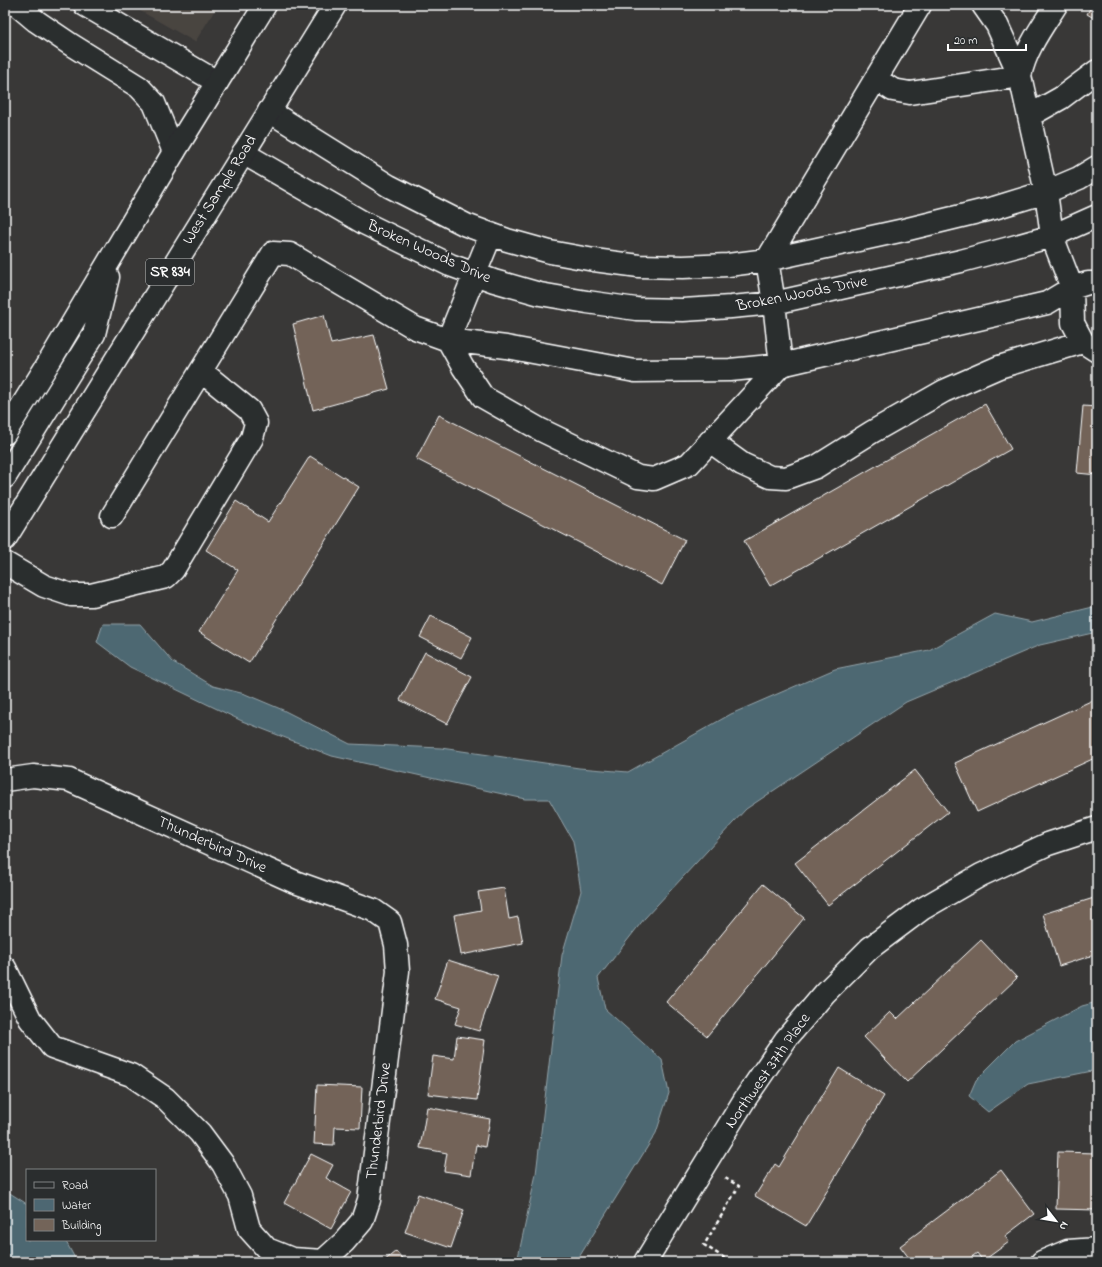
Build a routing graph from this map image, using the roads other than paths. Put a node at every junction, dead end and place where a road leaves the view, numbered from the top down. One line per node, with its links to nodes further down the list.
1 (17, 5): 14 (street)
2 (85, 5): 11 (street)
3 (265, 5): 11 (street)
4 (335, 5): 12 (street, West Sample Road / SR 834)
5 (920, 5): 10 (street)
6 (1056, 5): 9 (street)
7 (986, 6): 9 (street)
8 (1097, 71): 13 (street)
9 (1020, 76): 10 (street); 13 (street)
10 (876, 79): 22 (street)
11 (217, 82): 14 (street)
12 (269, 111): 15 (street, West Sample Road / SR 834); 19 (street)
13 (1029, 116): 17 (street)
14 (174, 152): 21 (street)
15 (243, 153): 23 (street, Broken Woods Drive); 35 (street, West Sample Road / SR 834)
16 (1097, 167): 17 (street)
17 (1046, 192): 20 (street); 22 (street)
18 (1097, 216): 20 (street, Broken Woods Drive)
19 (491, 234): 22 (street); 23 (street)
20 (1052, 236): 25 (street); 26 (street, Broken Woods Drive)
21 (113, 257): 31 (street); 33 (street)
22 (767, 260): 26 (street)
23 (475, 274): 26 (street, Broken Woods Drive); 27 (street)
24 (1097, 283): 25 (street)
25 (1072, 288): 28 (street); 29 (street)
26 (774, 303): 29 (street)
27 (448, 340): 29 (street); 30 (street); 32 (street)
28 (1090, 347): 32 (street)
29 (781, 365): 32 (street)
30 (201, 371): 34 (street); 36 (street)
31 (5, 433)
32 (710, 441)
33 (5, 477)
34 (112, 516)
35 (5, 539)
36 (5, 563)
37 (5, 780): 39 (street, Thunderbird Drive)
38 (1097, 828): 41 (street, Northwest 37th Place)
39 (5, 968)
40 (1097, 1249): 42 (street)
41 (645, 1262)
42 (1042, 1262)

